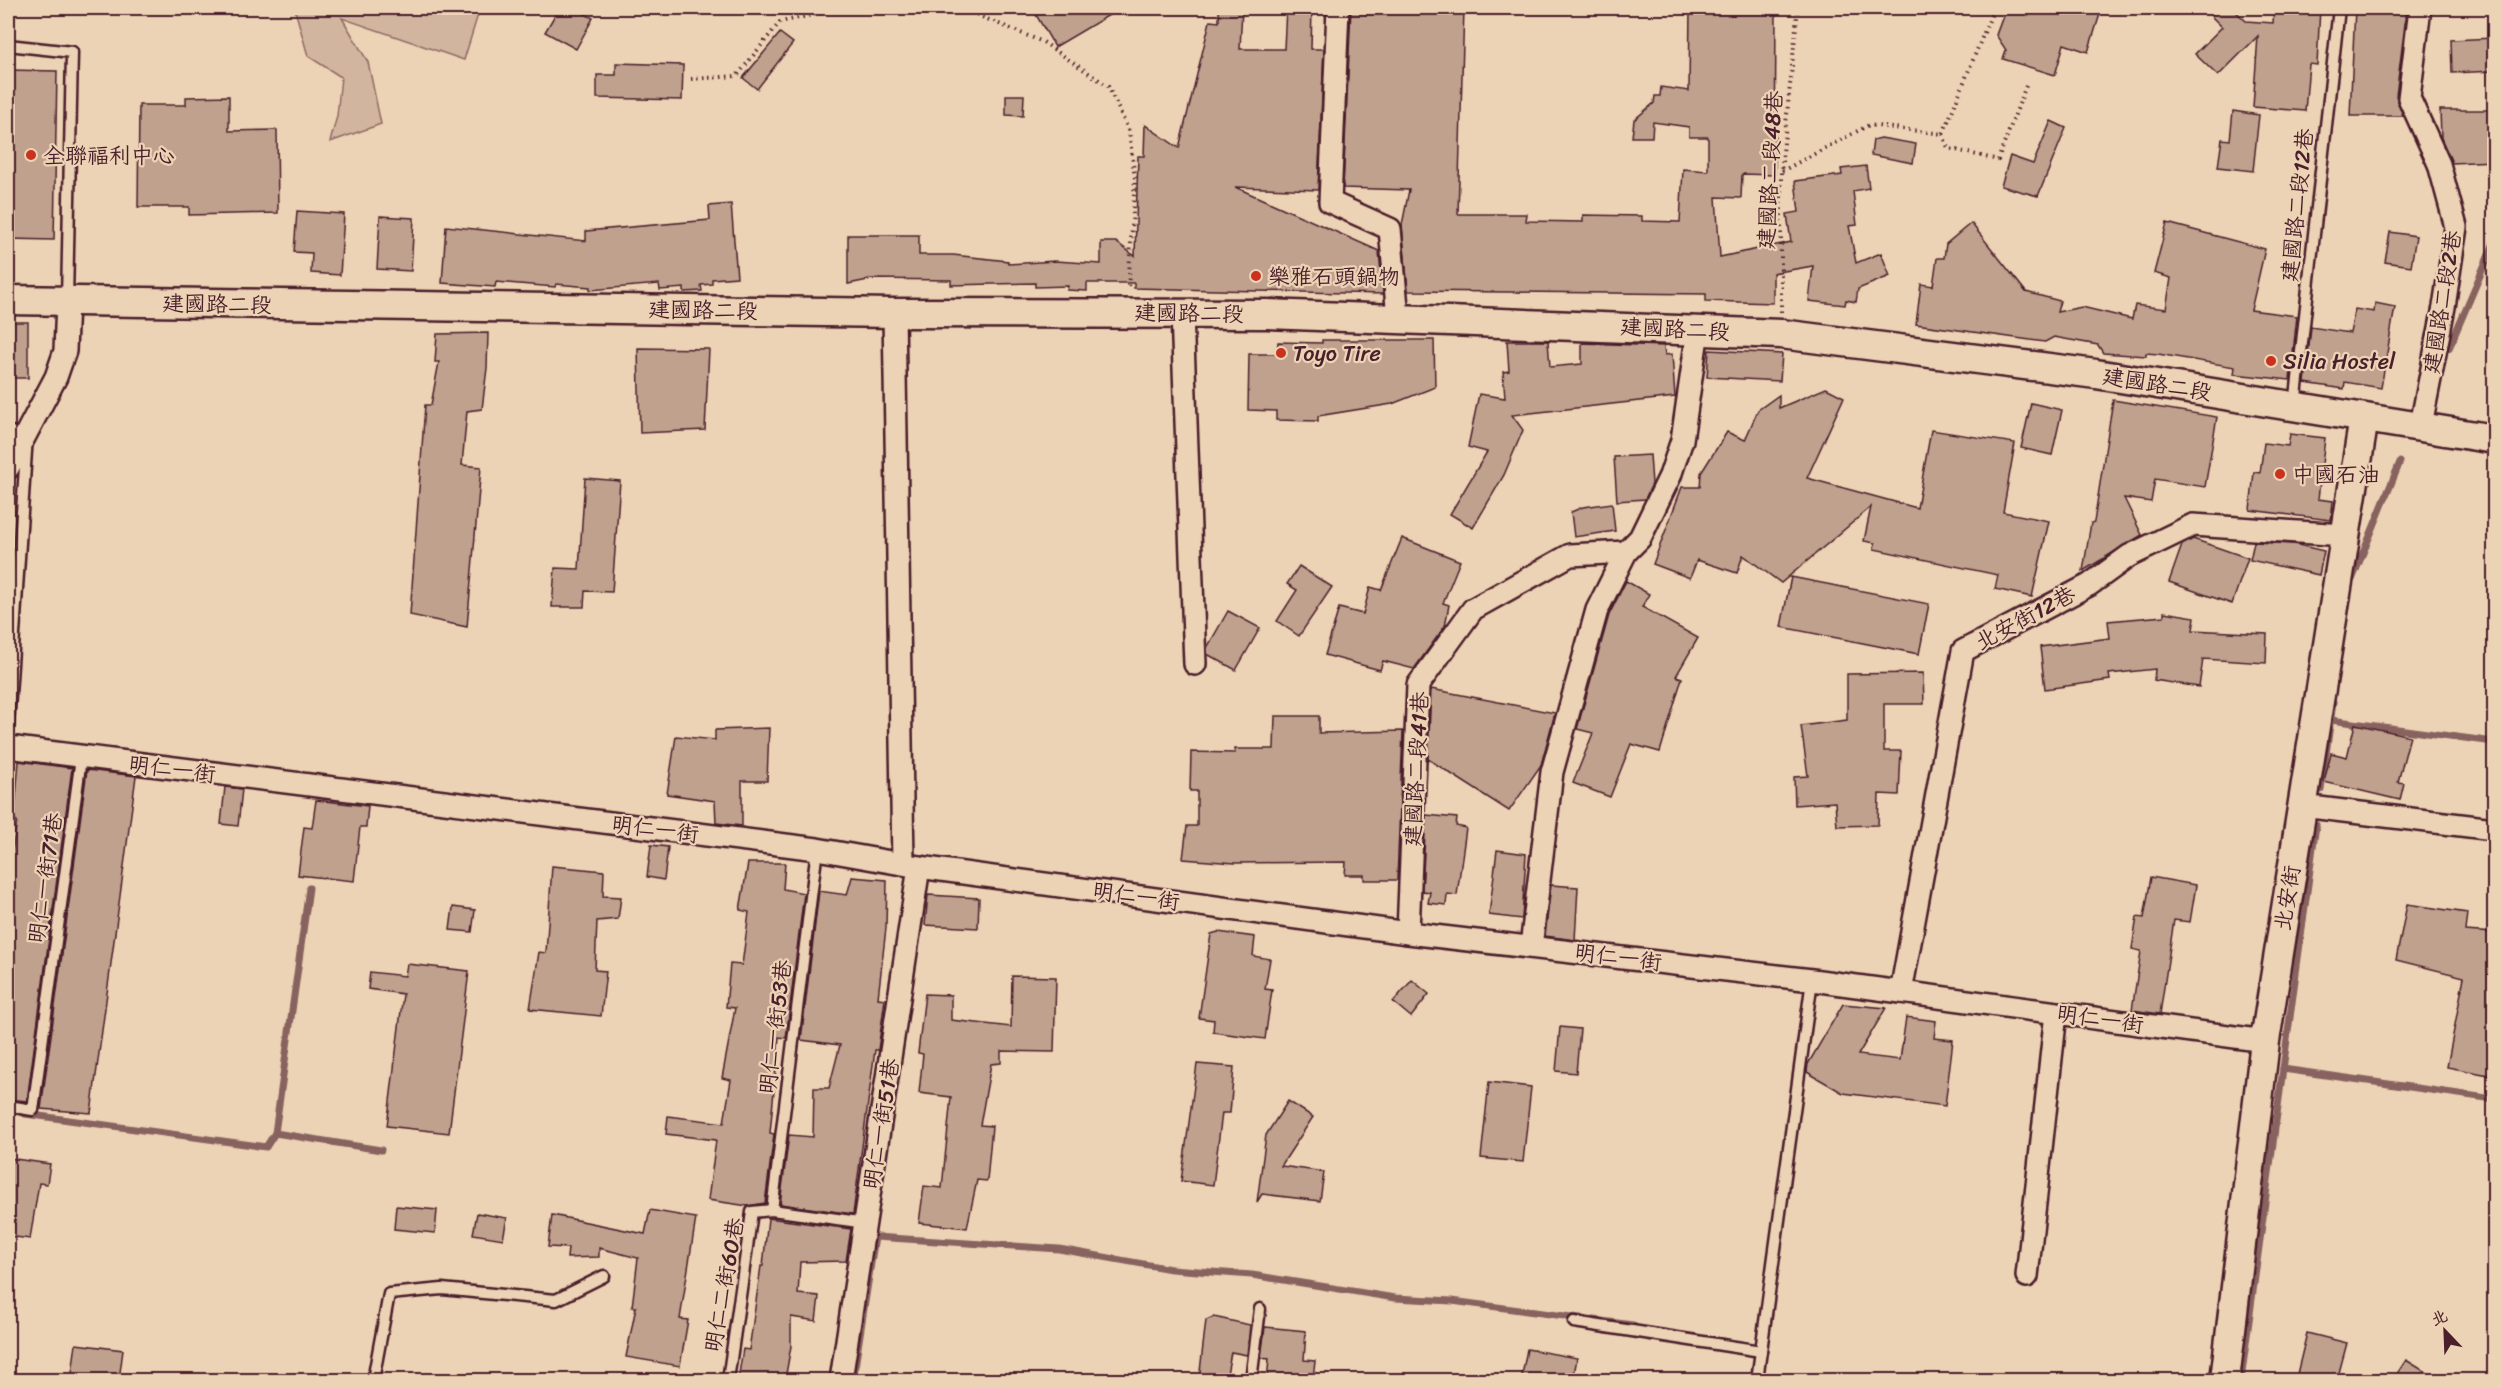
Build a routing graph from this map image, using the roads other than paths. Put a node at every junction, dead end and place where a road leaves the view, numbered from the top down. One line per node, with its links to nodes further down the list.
1 (1338, 8): 9 (street)
2 (2339, 8): 11 (lane, 建國路二段12巷)
3 (2420, 8): 13 (street, 建國路二段2巷)
4 (8, 45): 6 (lane)
5 (8, 300): 6 (street, 建國路二段)
6 (67, 302): 7 (street, 建國路二段); 14 (street)
7 (894, 313): 8 (street, 建國路二段); 26 (street, 明仁一街51巷)
8 (1182, 314): 9 (street, 建國路二段); 19 (street)
9 (1398, 318): 10 (street, 建國路二段)
10 (1698, 330): 11 (street, 建國路二段); 18 (street)
11 (2295, 406): 12 (street, 建國路二段)
12 (2364, 417): 13 (street, 建國路二段); 17 (street, 北安街)
13 (2415, 425): 15 (street, 建國路二段)
14 (17, 434): 16 (street); 20 (lane)
15 (2494, 439)
16 (8, 468)
17 (2345, 535): 23 (street, 北安街); 30 (street, 北安街12巷)
18 (1626, 552): 27 (street, 建國路二段41巷); 28 (street)
19 (1195, 664)
20 (8, 726)
21 (8, 747): 22 (street, 明仁一街)
22 (81, 758): 25 (street, 明仁一街); 33 (lane, 明仁一街71巷)
23 (2302, 806): 24 (street); 32 (street, 北安街)
24 (2494, 829)
25 (817, 849): 26 (street, 明仁一街); 34 (lane, 明仁一街53巷)
26 (911, 865): 27 (street, 明仁一街); 35 (street, 明仁一街51巷)
27 (1408, 933): 28 (street, 明仁一街)
28 (1532, 947): 29 (street, 明仁一街)
29 (1812, 980): 30 (street, 明仁一街); 40 (lane)
30 (1900, 992): 31 (street, 明仁一街)
31 (2056, 1013): 32 (street, 明仁一街); 37 (street)
32 (2265, 1041): 46 (street, 北安街)
33 (8, 1106)
34 (772, 1210): 35 (lane); 42 (lane, 明仁二街60巷)
35 (866, 1223): 43 (street, 明仁一街51巷)
36 (604, 1276): 41 (lane)
37 (2027, 1276)
38 (1260, 1309): 44 (lane)
39 (1575, 1322): 40 (lane)
40 (1761, 1351): 45 (lane)
41 (373, 1380)
42 (728, 1380)
43 (840, 1380)
44 (1251, 1380)
45 (1757, 1380)
46 (2225, 1380)

